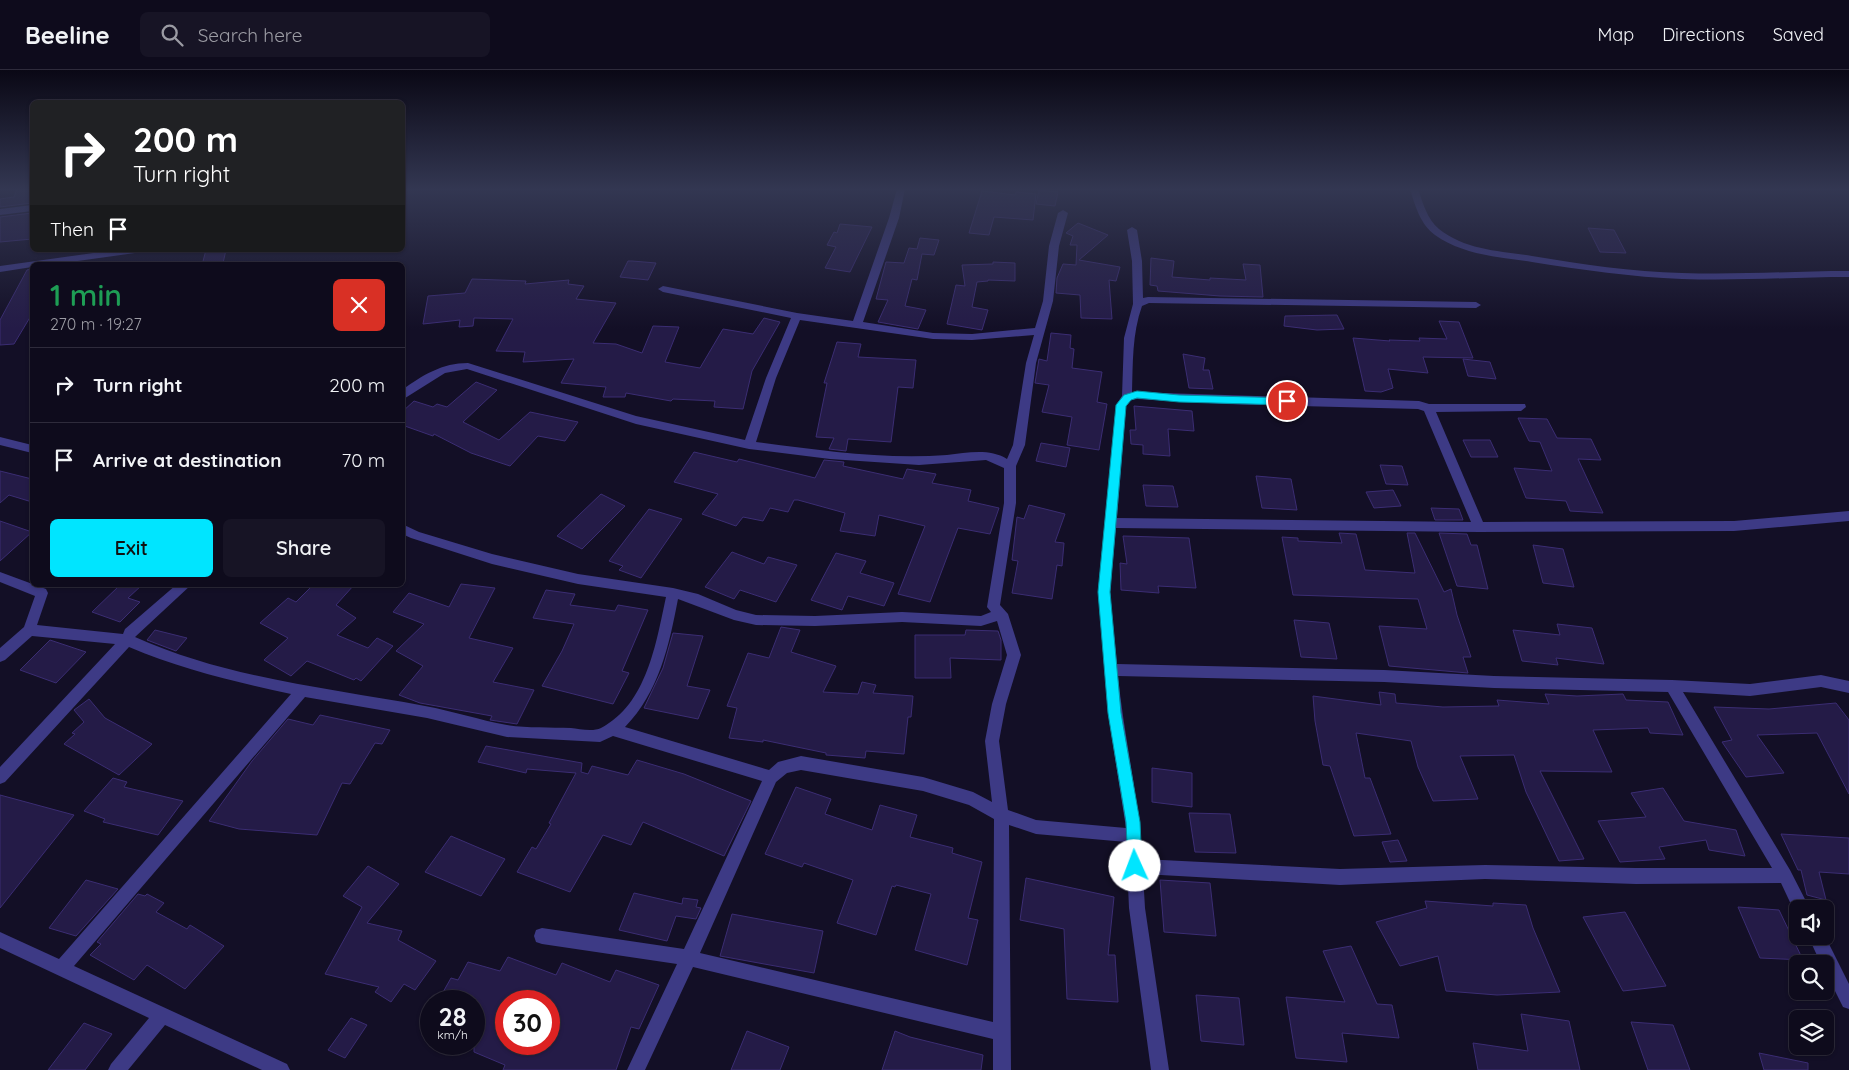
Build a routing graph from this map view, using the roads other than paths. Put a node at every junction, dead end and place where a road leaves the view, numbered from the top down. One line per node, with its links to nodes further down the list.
1 (888, 236): 14 (street)
2 (1057, 236): 15 (street)
3 (1133, 236): 11 (street)
4 (1443, 236): 9 (street)
5 (121, 252): 6 (street)
6 (50, 262)
7 (30, 265): 8 (street)
8 (0, 269)
9 (1849, 274)
10 (663, 290): 13 (street)
11 (1138, 304): 12 (street); 17 (street)
12 (1476, 305)
13 (797, 316): 14 (street); 21 (street)
14 (857, 325): 15 (street)
15 (1040, 331): 23 (street)
16 (405, 394): 21 (street)
17 (1127, 397): 19 (street); 25 (street)
18 (1521, 407): 19 (street)
19 (1428, 408): 26 (street)
20 (0, 441): 22 (street)
21 (749, 445): 23 (street)
22 (30, 448)
23 (1010, 466): 31 (street)
24 (1849, 516): 26 (street)
25 (1111, 524): 26 (street); 35 (street)
26 (1480, 528)
27 (405, 530): 30 (street)
28 (0, 577): 32 (street)
29 (183, 587): 33 (street)
30 (673, 593): 31 (street); 39 (street)
31 (1002, 614): 42 (street)
32 (29, 630): 33 (street); 34 (street)
33 (127, 640): 38 (street); 40 (street)
34 (0, 656)
35 (1111, 670): 36 (street); 43 (street)
36 (1672, 686): 37 (street); 45 (street)
37 (1849, 687)
38 (302, 691): 39 (street); 51 (street)
39 (614, 730): 41 (street)
40 (0, 777)
41 (771, 777): 42 (street); 50 (street)
42 (1001, 816): 43 (street); 54 (street)
43 (1134, 836): 44 (street)
44 (1135, 866): 45 (street); 59 (street)
45 (1785, 875): 46 (street)
46 (1798, 900)
47 (542, 936): 50 (street)
48 (0, 940): 51 (street)
49 (1820, 945): 52 (street)
50 (688, 958): 54 (street); 57 (street)
51 (62, 968): 53 (street)
52 (1849, 1002)
53 (162, 1015): 55 (street); 56 (street)
54 (1002, 1033): 58 (street)
55 (117, 1070)
56 (281, 1070)
57 (636, 1070)
58 (1002, 1070)
59 (1160, 1070)

